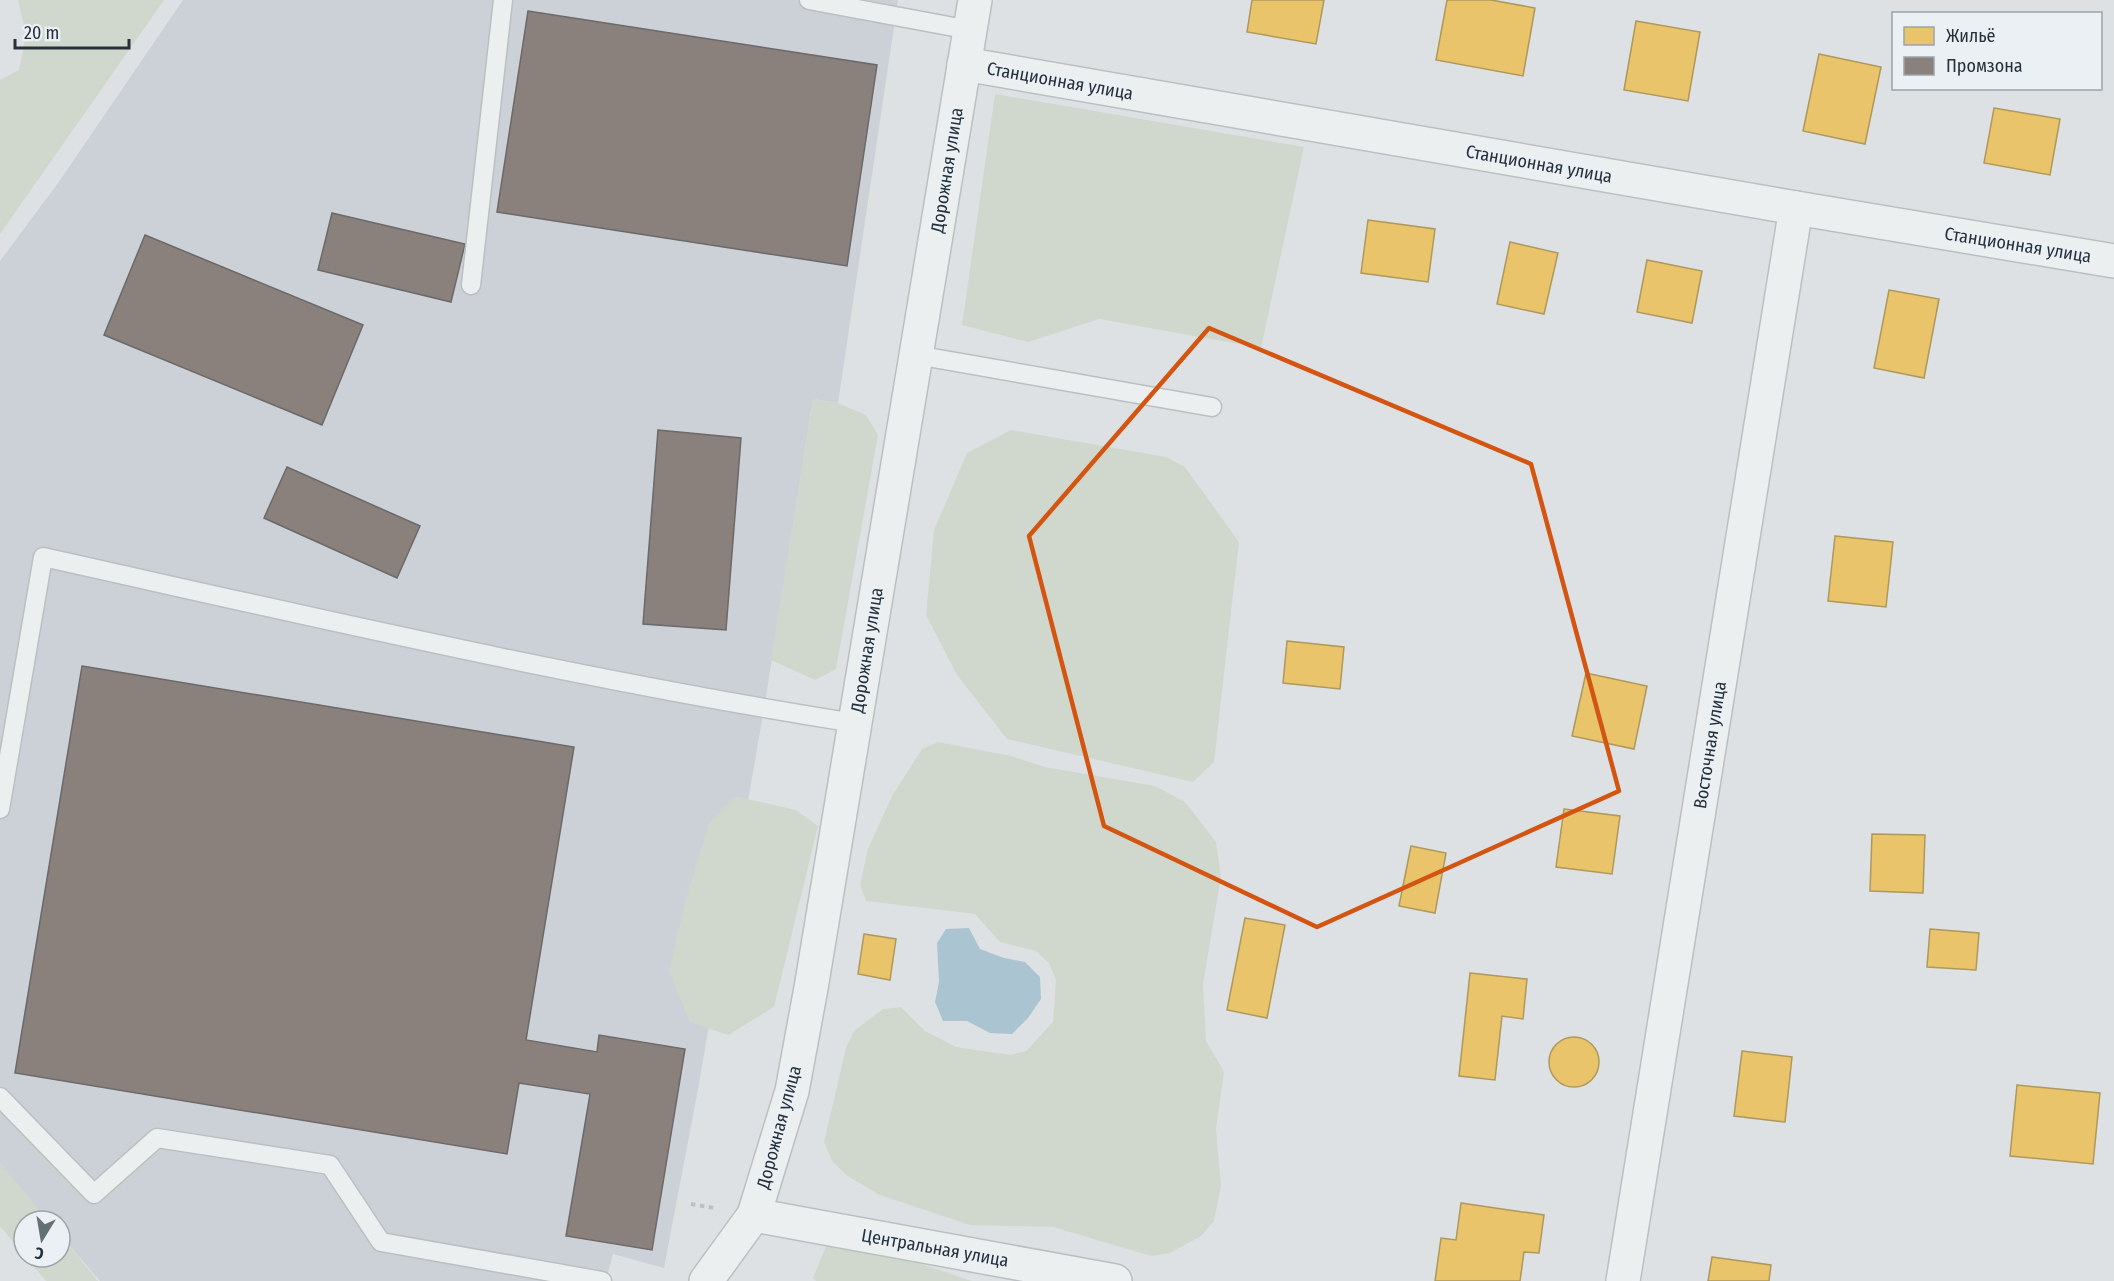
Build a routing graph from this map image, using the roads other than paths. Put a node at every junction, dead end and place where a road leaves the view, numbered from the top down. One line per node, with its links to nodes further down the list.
1 (503, 0): 7 (lane)
2 (809, 0): 3 (lane)
3 (972, 15): 4 (street, Дорожная улица)
4 (964, 64): 5 (street, Станционная улица); 8 (street, Дорожная улица)
5 (1796, 208): 6 (street, Станционная улица); 17 (street, Восточная улица)
6 (2114, 261)
7 (471, 285)
8 (916, 355): 9 (lane); 10 (street, Дорожная улица)
9 (1212, 407)
10 (855, 723): 11 (lane); 13 (street, Дорожная улица)
11 (0, 809)
12 (0, 1097): 14 (lane)
13 (754, 1215): 15 (street, Дорожная улица); 16 (street, Центральная улица)
14 (602, 1281)
15 (706, 1281)
16 (1115, 1281)
17 (1623, 1281)

